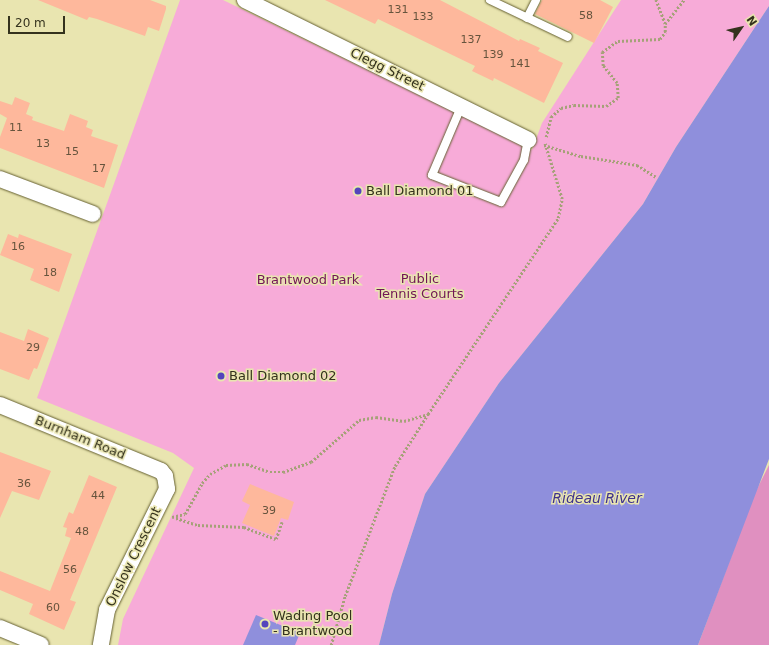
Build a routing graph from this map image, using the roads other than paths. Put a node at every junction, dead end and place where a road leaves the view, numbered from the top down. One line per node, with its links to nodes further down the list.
1 (245, 0): 4 (street, Clegg Street)
2 (490, 0): 5 (lane)
3 (536, 0): 5 (lane)
4 (269, 5): 7 (street, Clegg Street)
5 (527, 18): 6 (lane)
6 (568, 38)
7 (461, 107): 8 (street, Clegg Street); 8 (lane)
8 (528, 140)
9 (0, 179): 10 (street)
10 (93, 214)
11 (0, 405): 12 (street, Burnham Road)
12 (161, 471): 15 (street, Onslow Crescent)
13 (0, 628): 14 (street)
14 (41, 645)
15 (101, 645)

